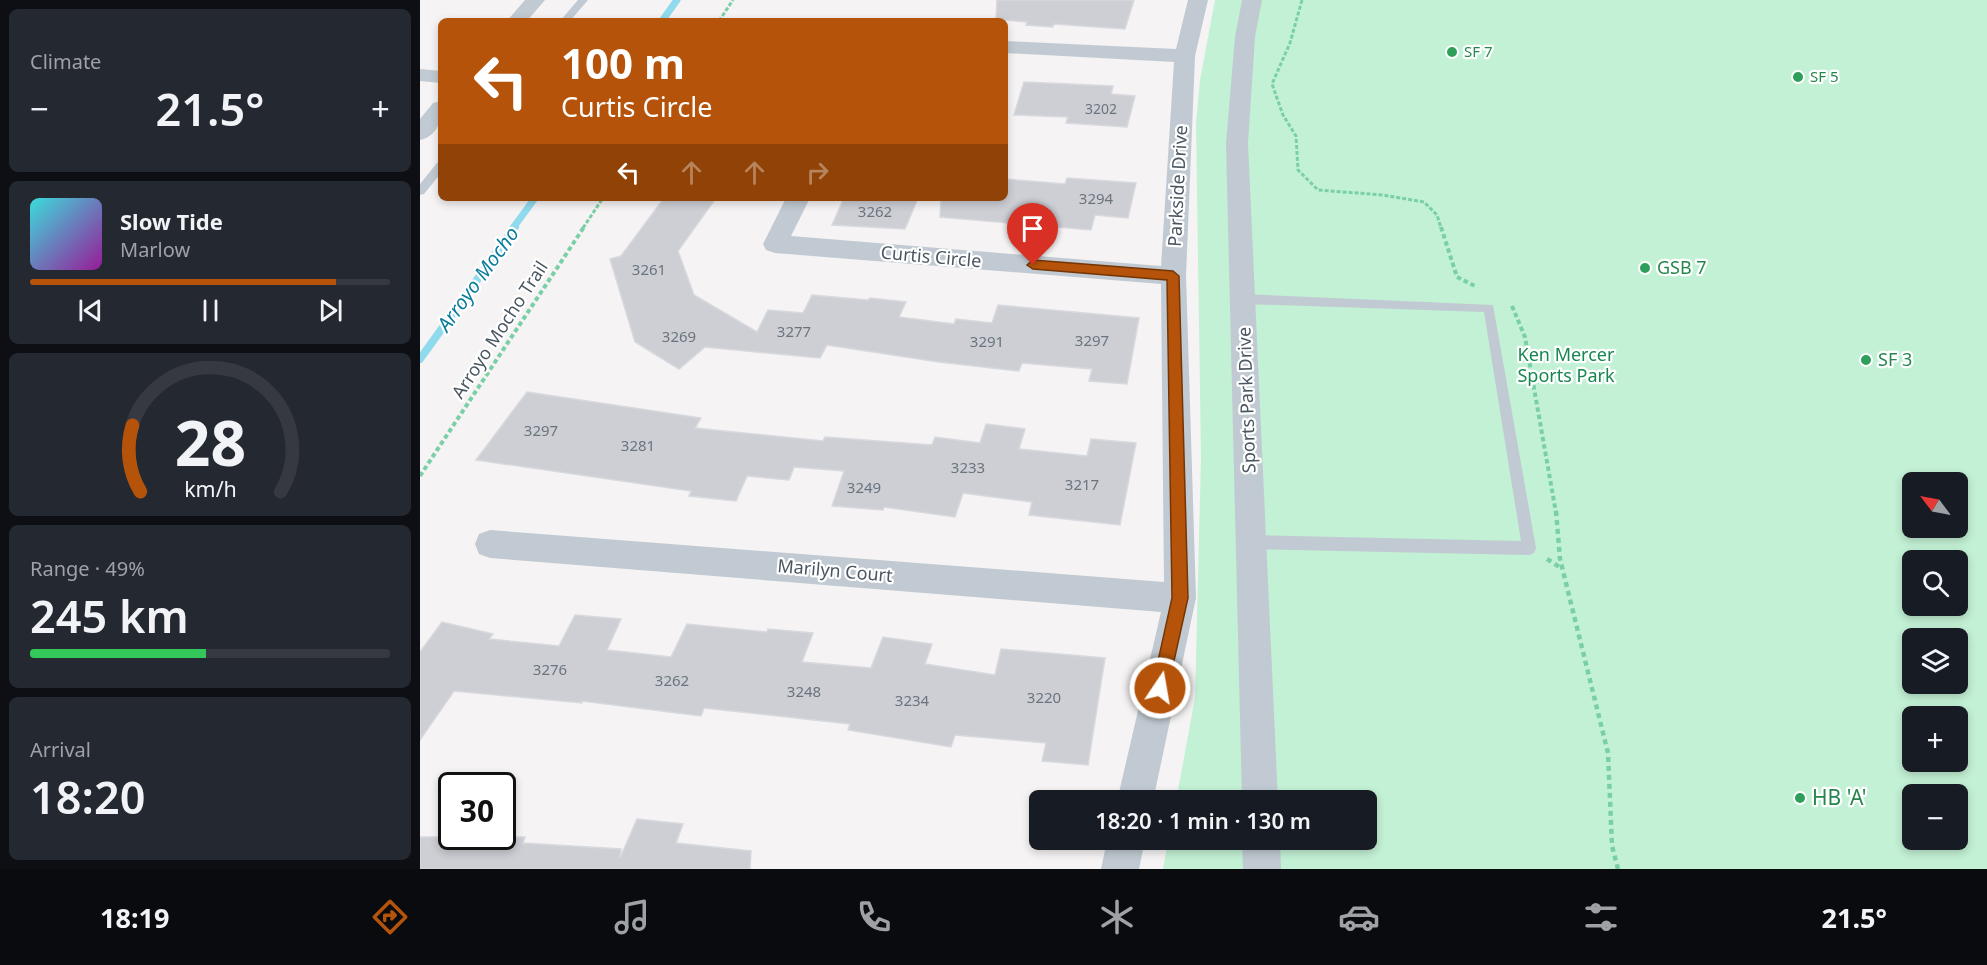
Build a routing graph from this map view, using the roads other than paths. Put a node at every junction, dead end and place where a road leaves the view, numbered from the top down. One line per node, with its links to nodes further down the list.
1 (535, 0): 5 (street)
2 (583, 0): 6 (lane)
3 (1198, 0): 8 (street, Parkside Drive)
4 (1252, 0): 17 (street, Sports Park Drive)
5 (520, 18)
6 (568, 18)
7 (1008, 47): 8 (street)
8 (1185, 56): 16 (street, Parkside Drive)
9 (420, 75): 10 (street)
10 (438, 77)
11 (438, 112): 12 (street)
12 (420, 133)
13 (438, 170): 14 (lane)
14 (420, 191)
15 (796, 201): 16 (street, Curtis Circle)
16 (1173, 276): 20 (street, Parkside Drive)
17 (1244, 299): 18 (street, Sports Park Drive); 18 (lane)
18 (1251, 542): 22 (street, Sports Park Drive)
19 (490, 544): 20 (street, Marilyn Court)
20 (1180, 598): 21 (street, Parkside Drive)
21 (1137, 790)
22 (1260, 790)
23 (1124, 850): 25 (street)
24 (1261, 850): 26 (street)
25 (1120, 869)
26 (1262, 869)

